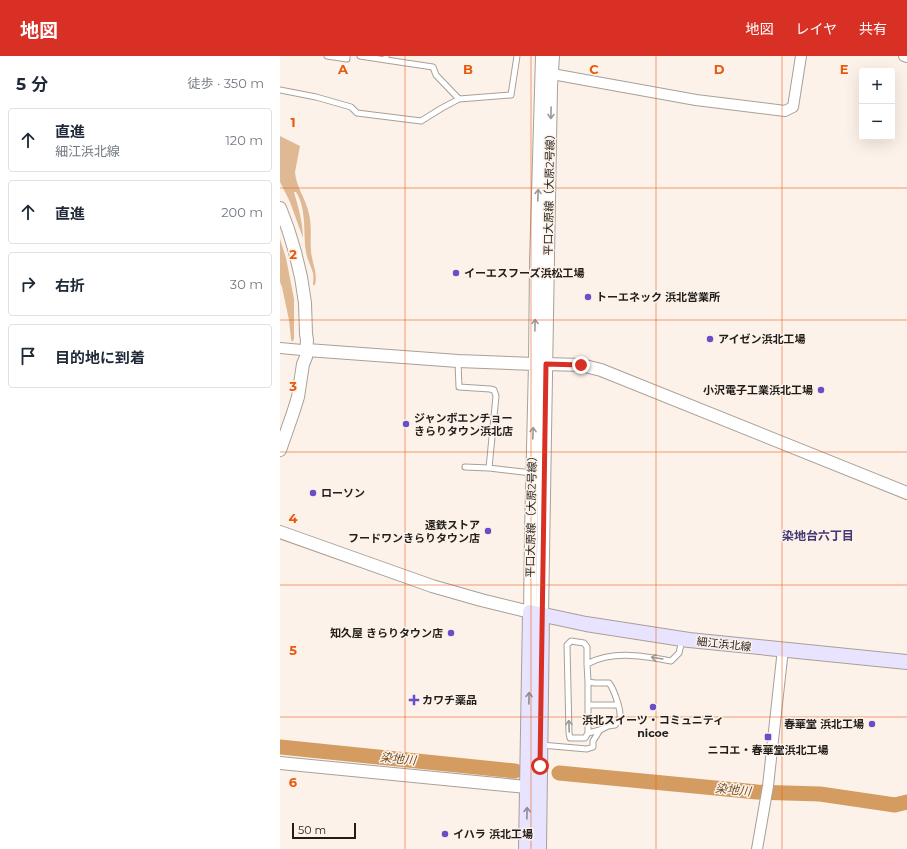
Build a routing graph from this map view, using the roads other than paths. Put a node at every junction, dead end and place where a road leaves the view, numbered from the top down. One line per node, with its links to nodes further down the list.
1 (327, 56): 2 (lane)
2 (347, 56)
3 (360, 56): 10 (lane)
4 (517, 56): 13 (lane)
5 (542, 56): 18 (street, 平口大原線（大原2号線）, one-way to 5)
6 (553, 56): 11 (street, 平口大原線（大原2号線）)
7 (801, 56): 11 (street)
8 (904, 56): 9 (street)
9 (907, 56)
10 (386, 58): 13 (lane)
11 (552, 74): 18 (street, 平口大原線（大原2号線）, one-way to 18)
12 (280, 90): 13 (lane)
13 (459, 99)
14 (280, 208): 16 (street)
15 (280, 348): 16 (street)
16 (305, 350): 17 (street); 19 (street)
17 (458, 361): 18 (street); 21 (lane)
18 (541, 364): 22 (street, 平口大原線（大原2号線）, one-way to 18); 23 (street); 25 (street, 平口大原線（大原2号線）)
19 (280, 450)
20 (465, 467): 21 (lane)
21 (489, 468): 22 (lane)
22 (532, 473): 25 (street, 平口大原線（大原2号線）)
23 (907, 493)
24 (280, 532): 25 (street)
25 (536, 614): 26 (main road, 細江浜北線); 35 (main road); 37 (main road, one-way to 25)
26 (682, 639): 27 (main road, 細江浜北線); 29 (lane, one-way to 29)
27 (783, 649): 28 (main road, 細江浜北線); 40 (street)
28 (907, 662)
29 (587, 664): 30 (lane); 34 (lane, one-way to 29)
30 (588, 682): 31 (lane); 32 (lane)
31 (618, 704): 32 (lane); 33 (lane)
32 (588, 705): 34 (lane)
33 (600, 730): 34 (lane); 35 (lane)
34 (588, 733)
35 (540, 745): 37 (main road)
36 (280, 762): 37 (street)
37 (533, 775): 38 (main road, one-way to 37); 39 (main road)
38 (526, 849)
39 (539, 849)
40 (757, 849)

